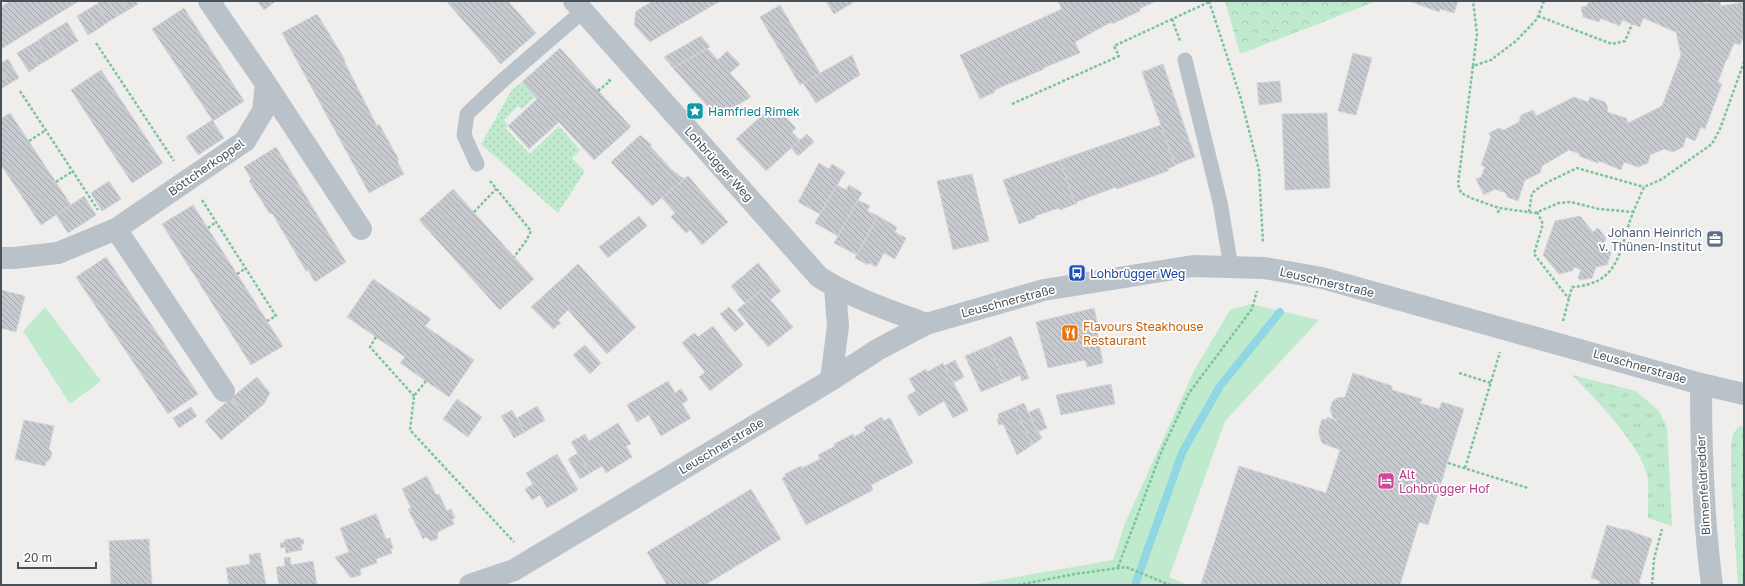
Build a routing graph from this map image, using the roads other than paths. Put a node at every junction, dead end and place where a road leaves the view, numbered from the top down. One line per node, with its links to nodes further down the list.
1 (209, 1): 4 (street)
2 (580, 5): 5 (lane); 10 (street, Lohbrügger Weg)
3 (1184, 54): 9 (lane)
4 (266, 84): 6 (street); 7 (street, Böttcherkoppel)
5 (477, 164)
6 (361, 229)
7 (114, 230): 8 (street, Böttcherkoppel); 14 (street)
8 (1, 258)
9 (1231, 267): 11 (street, Leuschnerstraße); 13 (street, Leuschnerstraße)
10 (836, 287): 11 (street, Lohbrügger Weg); 12 (street)
11 (926, 324): 12 (street, Leuschnerstraße)
12 (831, 380): 16 (street, Leuschnerstraße)
13 (1700, 384): 15 (street, Leuschnerstraße); 17 (street, Binnenfeldredder)
14 (224, 391)
15 (1744, 394)
16 (470, 585)
17 (1712, 585)

